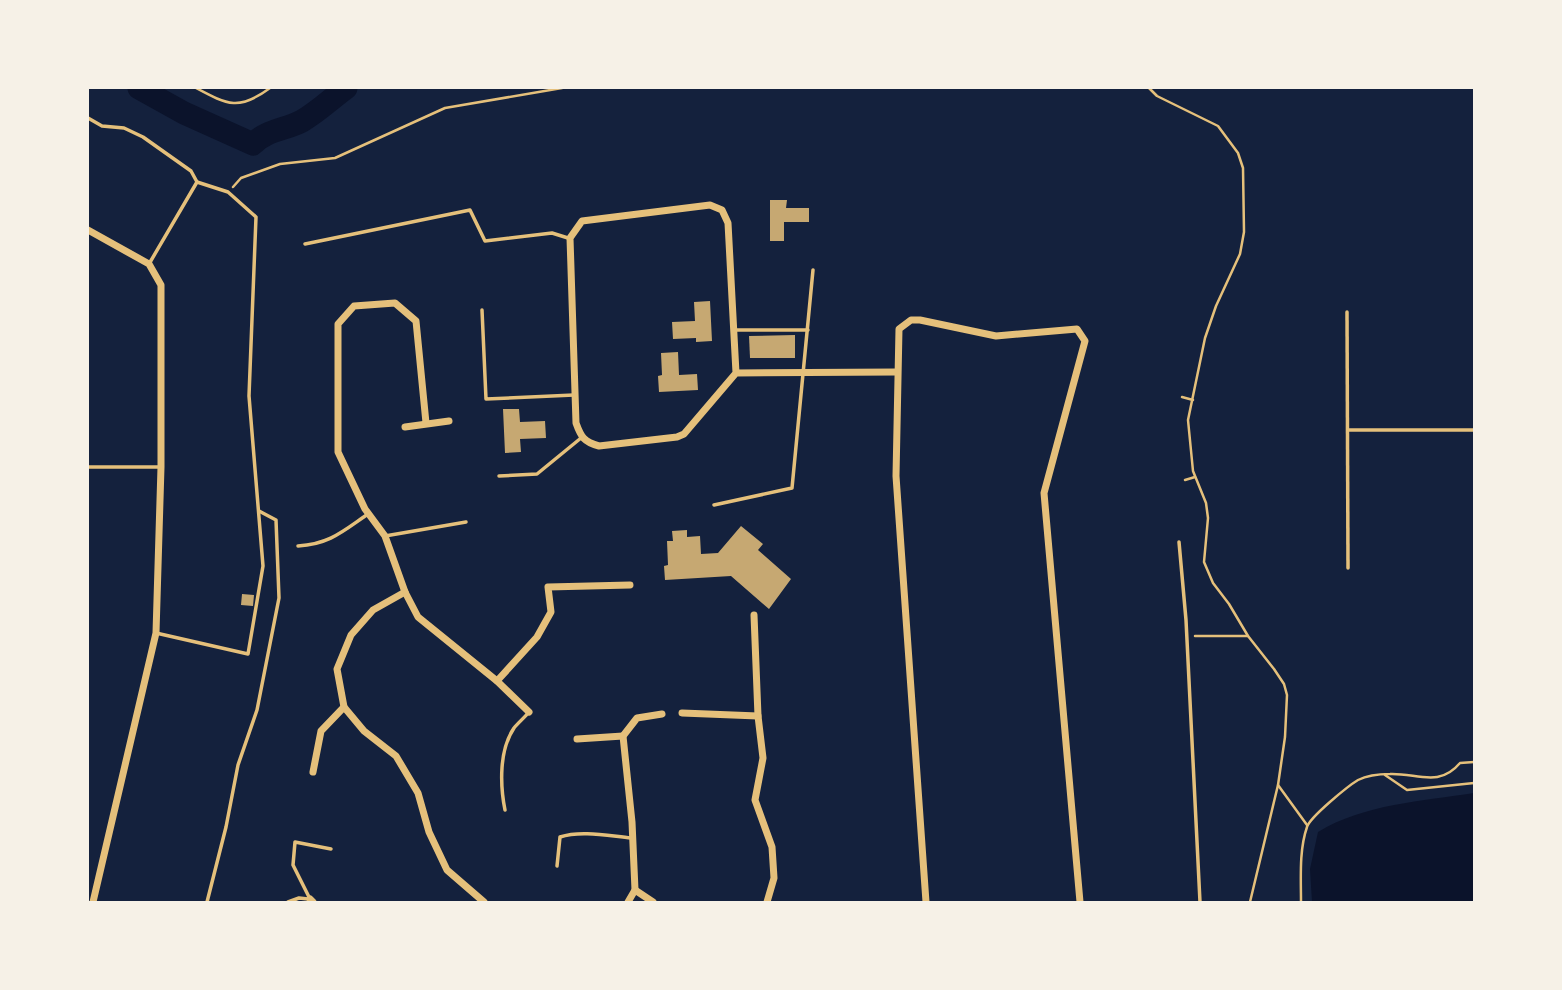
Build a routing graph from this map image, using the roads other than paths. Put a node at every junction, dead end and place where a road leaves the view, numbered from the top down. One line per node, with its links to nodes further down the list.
1 (88, 118): 2 (lane)
2 (197, 182): 6 (lane); 26 (lane)
3 (88, 230): 6 (street)
4 (570, 238): 5 (lane); 10 (street); 15 (street)
5 (305, 244)
6 (149, 264): 23 (street)
7 (813, 270): 11 (lane)
8 (482, 310): 15 (lane)
9 (1348, 312): 19 (lane)
10 (732, 330): 11 (lane); 14 (street)
11 (808, 330): 12 (lane)
12 (803, 372): 13 (street); 14 (street); 25 (lane)
13 (897, 372): 59 (street); 60 (street)
14 (736, 373): 21 (street)
15 (576, 394): 21 (street)
16 (449, 421): 17 (street)
17 (426, 423): 18 (street); 27 (street)
18 (405, 427)
19 (1348, 430): 20 (lane); 32 (lane)
20 (1475, 430)
21 (581, 438): 24 (lane)
22 (88, 467): 23 (lane)
23 (161, 467): 36 (street)
24 (499, 476)
25 (713, 505)
26 (257, 510): 36 (lane); 53 (lane)
27 (368, 514): 29 (street); 31 (lane)
28 (466, 523): 29 (lane)
29 (385, 536): 34 (street)
30 (1179, 542): 61 (lane)
31 (298, 547)
32 (1348, 568)
33 (630, 584): 37 (street)
34 (405, 592): 37 (street); 38 (street)
35 (754, 615): 42 (street)
36 (156, 634): 52 (street)
37 (497, 681): 39 (street)
38 (344, 707): 45 (street); 55 (street)
39 (529, 712): 46 (lane)
40 (682, 713): 42 (street)
41 (662, 714): 43 (street)
42 (758, 716): 58 (street)
43 (623, 736): 44 (street); 47 (street)
44 (577, 739)
45 (313, 772)
46 (505, 810)
47 (633, 838): 49 (lane); 50 (street)
48 (331, 849): 51 (lane)
49 (557, 866)
50 (635, 890): 56 (street); 57 (street)
51 (312, 901): 54 (lane)
52 (93, 902)
53 (207, 902)
54 (288, 902)
55 (484, 902)
56 (628, 902)
57 (653, 902)
58 (766, 902)
59 (926, 902)
60 (1080, 902)
61 (1200, 902)

